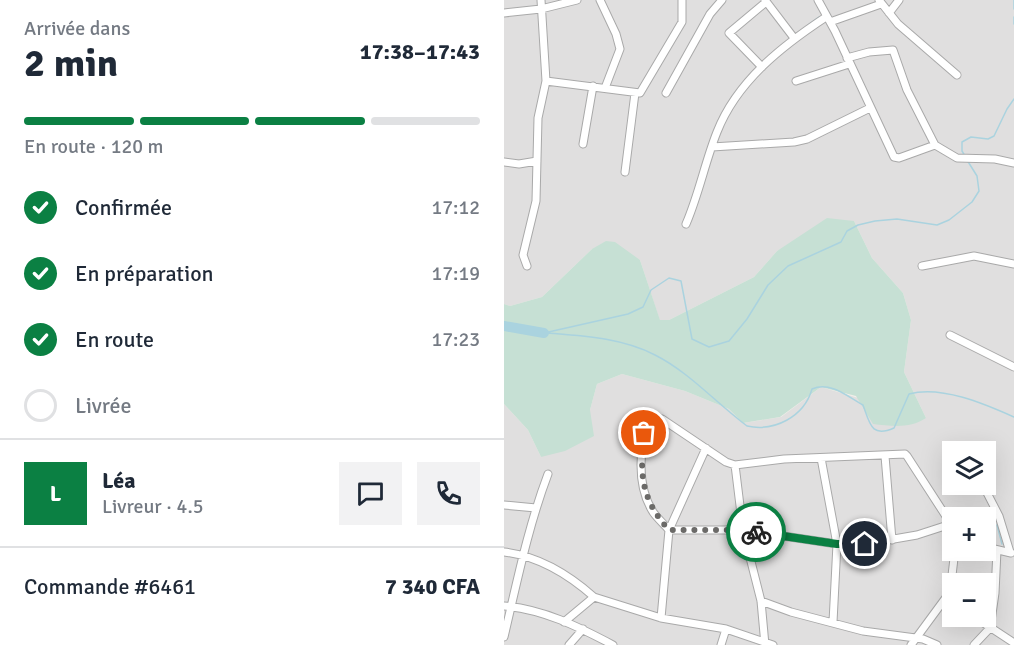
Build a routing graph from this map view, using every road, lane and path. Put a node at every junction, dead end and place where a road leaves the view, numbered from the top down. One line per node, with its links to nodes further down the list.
1 (541, 0): 10 (street)
2 (577, 0): 10 (street)
3 (600, 0): 21 (street)
4 (682, 0): 22 (street)
5 (722, 0): 23 (street)
6 (818, 0): 13 (street)
7 (899, 0): 12 (street)
8 (766, 1): 14 (street); 16 (street)
9 (880, 2): 12 (street); 13 (street)
10 (542, 9): 11 (street); 18 (street)
11 (504, 14)
12 (889, 14): 17 (street)
13 (828, 20): 14 (street); 15 (street)
14 (794, 38): 16 (street)
15 (848, 61): 19 (street); 24 (street); 26 (street)
16 (762, 67): 27 (street)
17 (957, 75)
18 (546, 81): 20 (street); 28 (street)
19 (796, 81)
20 (593, 86): 21 (street); 25 (street)
21 (605, 88): 22 (street)
22 (635, 93): 31 (street)
23 (666, 93)
24 (870, 108): 26 (street); 27 (street)
25 (583, 144)
26 (935, 145): 30 (street)
27 (712, 147): 32 (street)
28 (537, 161): 29 (street); 34 (street)
29 (504, 162)
30 (1014, 164)
31 (625, 172)
32 (686, 224)
33 (1014, 264): 35 (street)
34 (527, 266)
35 (922, 266)
36 (950, 335): 37 (street)
37 (1014, 367)
38 (706, 448): 41 (street); 48 (street); 48 (street)
39 (885, 456): 40 (street); 46 (street); 50 (street)
40 (821, 458): 41 (street); 51 (street)
41 (735, 465): 49 (street)
42 (548, 474): 45 (street)
43 (988, 495): 54 (street)
44 (504, 506): 45 (street)
45 (536, 508): 55 (street)
46 (942, 510)
47 (942, 528): 50 (street)
48 (669, 530): 49 (street); 60 (street)
49 (743, 530): 51 (street); 57 (street)
50 (892, 540): 51 (street)
51 (837, 544): 62 (street)
52 (997, 550): 54 (street); 63 (street)
53 (504, 552): 55 (street)
54 (1012, 553)
55 (523, 554): 56 (street); 58 (street)
56 (594, 597): 60 (street); 61 (street)
57 (761, 601): 62 (street); 68 (street)
58 (508, 607): 61 (street); 66 (street)
59 (942, 609): 67 (street)
60 (661, 618): 65 (street)
61 (564, 622): 64 (street)
62 (833, 622): 67 (street)
63 (990, 628): 69 (street); 76 (street)
64 (583, 629): 70 (street); 71 (street)
65 (726, 629): 68 (street); 72 (street)
66 (504, 638)
67 (916, 638): 74 (street); 75 (street)
68 (766, 643): 73 (street)
69 (1014, 644)
70 (569, 645)
71 (614, 645)
72 (721, 645)
73 (773, 645)
74 (911, 645)
75 (937, 645)
76 (974, 645)

